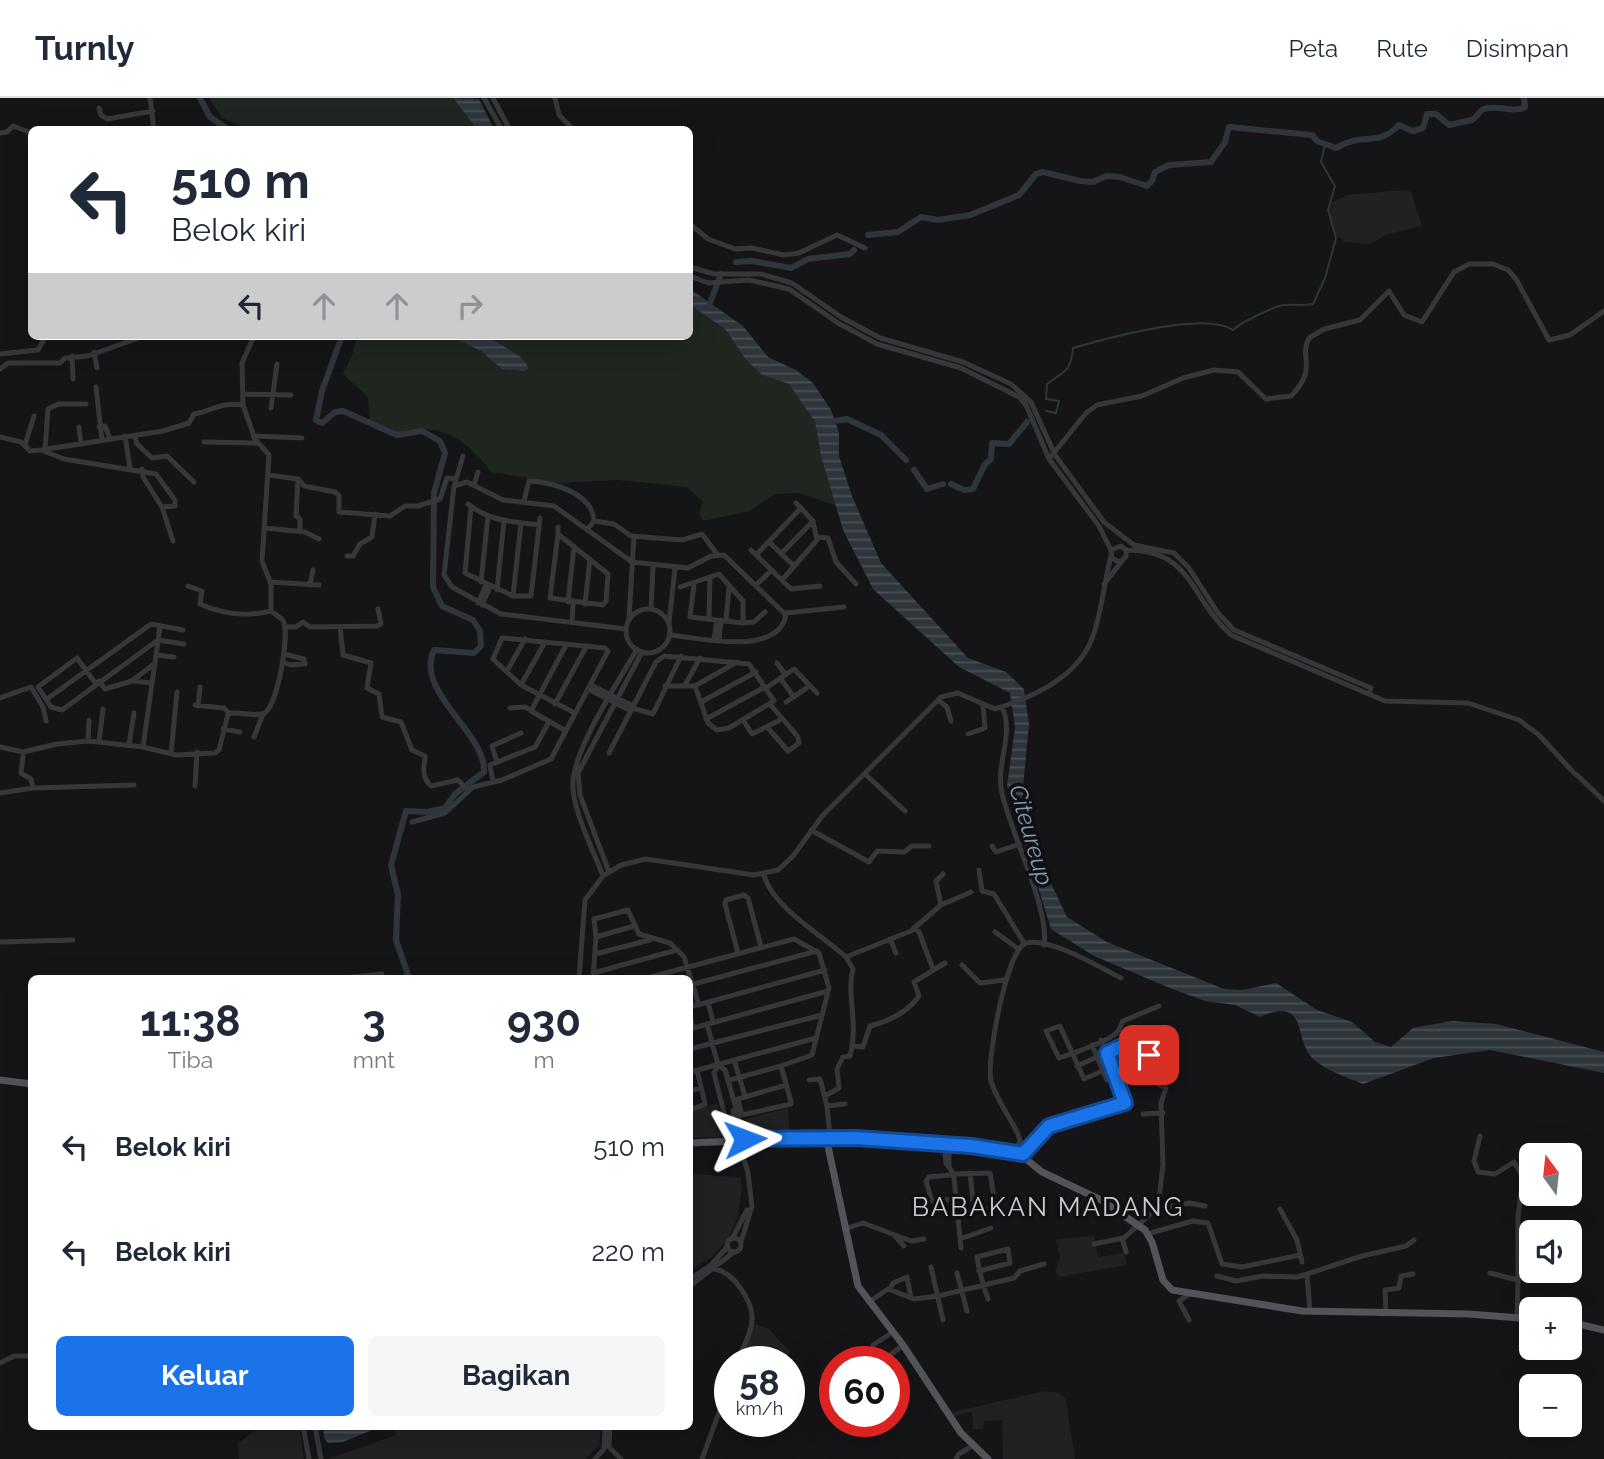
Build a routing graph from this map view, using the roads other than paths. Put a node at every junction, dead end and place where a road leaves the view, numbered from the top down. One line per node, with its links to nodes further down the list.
1 (150, 98): 6 (street)
2 (484, 98): 8 (street)
3 (493, 98): 9 (street)
4 (555, 98): 10 (street)
5 (99, 108): 6 (street)
6 (153, 111): 7 (street)
7 (153, 126)
8 (500, 126)
9 (508, 126)
10 (570, 126)
11 (28, 131): 12 (street)
12 (1, 134)
13 (693, 226): 14 (street)
14 (865, 248)
15 (693, 268): 50 (street)
16 (693, 277): 52 (street)
17 (1604, 311): 50 (street)
18 (44, 340): 22 (street)
19 (132, 340): 21 (street)
20 (252, 340): 29 (street)
21 (94, 352): 23 (street); 25 (street)
22 (0, 354)
23 (72, 356): 26 (street); 27 (street)
24 (277, 364): 30 (street)
25 (97, 368)
26 (0, 369)
27 (73, 379)
28 (96, 387): 37 (street)
29 (243, 394): 30 (street); 33 (street)
30 (273, 394): 31 (street); 34 (street)
31 (291, 395)
32 (86, 404): 49 (street)
33 (243, 405): 38 (street); 40 (street)
34 (271, 408)
35 (34, 416): 48 (street)
36 (79, 427): 46 (street)
37 (99, 427): 43 (street); 44 (street)
38 (134, 435): 39 (street); 58 (street)
39 (125, 436): 43 (street); 53 (street)
40 (253, 436): 42 (street); 47 (street)
41 (0, 437): 48 (street)
42 (302, 438)
43 (110, 439): 44 (street)
44 (102, 441): 46 (street)
45 (204, 442): 47 (street)
46 (81, 443): 49 (street)
47 (257, 443): 56 (street)
48 (25, 445): 49 (street)
49 (43, 450): 53 (street)
50 (1055, 455): 52 (street); 76 (street)
51 (463, 456): 59 (street)
52 (1049, 459): 82 (street)
53 (130, 468): 54 (street)
54 (142, 470): 62 (street); 62 (street)
55 (478, 472): 60 (street)
56 (268, 475): 57 (street); 70 (street)
57 (298, 480): 63 (street); 72 (street)
58 (194, 482)
59 (455, 482): 60 (street); 63 (street); 117 (street)
60 (474, 485): 61 (street)
61 (524, 500): 66 (street); 71 (street)
62 (162, 507): 78 (street)
63 (375, 514): 88 (street)
64 (488, 516): 65 (street); 83 (street); 110 (street)
65 (504, 521): 68 (street); 87 (street)
66 (594, 521): 71 (street); 74 (street)
67 (813, 521): 75 (street); 79 (street); 85 (street)
68 (521, 523): 115 (street); 115 (street)
69 (558, 527): 73 (street)
70 (265, 528): 72 (street); 101 (street)
71 (587, 530): 91 (street)
72 (300, 532): 77 (street)
73 (558, 534): 80 (street); 116 (street)
74 (634, 536): 84 (street); 91 (street)
75 (817, 537): 93 (street); 105 (street)
76 (1121, 537): 81 (street); 82 (street)
77 (319, 539)
78 (173, 541)
79 (769, 542): 85 (street); 97 (street)
80 (574, 546): 89 (street); 102 (street)
81 (1130, 548): 82 (street); 86 (street); 90 (street); 171 (street)
82 (1113, 551): 90 (street); 112 (street)
83 (484, 554): 87 (street); 110 (street)
84 (717, 554): 94 (street); 104 (street)
85 (781, 554): 93 (street)
86 (1145, 554): 90 (street); 171 (street)
87 (500, 555): 110 (street)
88 (347, 556)
89 (590, 559): 103 (street); 118 (street)
90 (1123, 560): 112 (street)
91 (632, 562): 92 (street); 119 (street)
92 (653, 566): 94 (street); 122 (street)
93 (794, 566): 100 (street)
94 (675, 568): 131 (street)
95 (724, 569): 98 (street)
96 (313, 570): 106 (street)
97 (772, 570): 100 (street); 104 (street)
98 (719, 574): 99 (street); 114 (street)
99 (710, 577): 108 (street); 127 (street)
100 (782, 580): 111 (street)
101 (270, 582): 106 (street); 123 (street)
102 (570, 582): 103 (street); 116 (street)
103 (587, 584): 118 (street)
104 (757, 584): 126 (street)
105 (856, 584)
106 (310, 585): 107 (street)
107 (318, 585)
108 (694, 585): 113 (street); 127 (street)
109 (188, 586): 123 (street)
110 (488, 586): 115 (street); 117 (street)
111 (820, 586)
112 (1102, 586): 185 (street)
113 (680, 587)
114 (729, 587): 128 (street); 132 (street)
115 (513, 596)
116 (570, 602): 118 (street); 130 (street)
117 (480, 604): 130 (street)
118 (585, 604)
119 (629, 605): 124 (street); 129 (street)
120 (844, 607): 126 (street)
121 (378, 609): 133 (street)
122 (651, 609): 124 (street); 131 (street)
123 (271, 611): 135 (street)
124 (638, 611): 129 (street)
125 (765, 612): 132 (street)
126 (786, 613): 141 (street)
127 (709, 619): 128 (street)
128 (721, 620): 132 (street); 141 (street)
129 (628, 622): 136 (street)
130 (572, 623): 136 (street)
131 (669, 623): 138 (street)
132 (743, 623)
133 (340, 626): 135 (street); 223 (street)
134 (160, 627): 137 (street); 140 (street); 156 (street)
135 (286, 627): 147 (street)
136 (626, 629): 146 (street)
137 (183, 630)
138 (670, 635): 141 (street); 146 (street)
139 (525, 639): 142 (street); 157 (street); 157 (street)
140 (158, 640): 143 (street); 148 (street); 161 (street)
141 (717, 640)
142 (545, 642): 144 (street); 163 (street)
143 (184, 644)
144 (566, 645): 145 (street); 174 (street)
145 (586, 647): 168 (street); 182 (street)
146 (639, 651): 177 (street)
147 (284, 654): 152 (street); 152 (street)
148 (156, 655): 150 (street); 155 (street)
149 (681, 656): 151 (street); 165 (street); 187 (street)
150 (174, 657)
151 (699, 658): 153 (street); 164 (street)
152 (282, 662): 193 (street)
153 (737, 662): 158 (street); 166 (street)
154 (778, 663): 159 (street)
155 (154, 664): 160 (street); 162 (street)
156 (86, 671): 161 (street); 178 (street); 178 (street)
157 (507, 671): 163 (street)
158 (756, 672): 169 (street); 180 (street)
159 (783, 676): 169 (street); 170 (street); 175 (street)
160 (132, 681): 161 (street); 162 (street)
161 (98, 682): 178 (street)
162 (152, 684): 212 (street)
163 (521, 685): 174 (street)
164 (685, 685): 165 (street); 166 (street)
165 (665, 686): 187 (street)
166 (695, 686): 180 (street)
167 (200, 687): 191 (street)
168 (590, 687): 177 (street); 192 (street)
169 (766, 687): 183 (street); 194 (street)
170 (808, 687): 173 (street); 175 (street)
171 (1366, 691): 225 (street)
172 (177, 692): 216 (street)
173 (817, 693)
174 (539, 695): 182 (street); 189 (street)
175 (794, 697): 181 (street)
176 (0, 698): 198 (street)
177 (612, 698): 187 (street); 233 (street)
178 (47, 699)
179 (939, 699): 184 (street); 200 (street); 218 (street)
180 (701, 702): 194 (street)
181 (786, 702)
182 (555, 704): 192 (street)
183 (770, 704): 195 (street); 197 (street)
184 (983, 705): 185 (street); 206 (street)
185 (1004, 706): 229 (street)
186 (510, 708): 189 (street)
187 (632, 708): 214 (street)
188 (103, 709): 209 (street)
189 (531, 710): 199 (street)
190 (134, 713): 210 (street)
191 (229, 713): 193 (street); 202 (street)
192 (575, 713): 203 (street)
193 (263, 714): 207 (street)
194 (706, 719): 197 (street)
195 (782, 719): 201 (street); 201 (street)
196 (89, 720): 208 (street)
197 (743, 720): 201 (street)
198 (46, 721)
199 (549, 722): 203 (street); 217 (street)
200 (951, 722)
201 (767, 726)
202 (223, 729): 204 (street); 213 (street)
203 (566, 731): 219 (street)
204 (240, 732)
205 (521, 733): 217 (street)
206 (968, 734)
207 (254, 737)
208 (88, 741): 209 (street); 215 (street)
209 (99, 742): 210 (street)
210 (129, 745): 212 (street)
211 (0, 747): 215 (street)
212 (143, 747): 216 (street)
213 (197, 752): 216 (street); 221 (street)
214 (609, 752)
215 (23, 754): 222 (street)
216 (171, 754)
217 (497, 762): 219 (street)
218 (865, 774): 226 (street); 228 (street)
219 (493, 782): 223 (street)
220 (134, 785): 222 (street)
221 (195, 786)
222 (33, 788): 224 (street)
223 (467, 789): 227 (street)
224 (0, 793)
225 (1604, 801)
226 (905, 811)
227 (412, 822)
228 (811, 830): 230 (street); 235 (street)
229 (1020, 844): 231 (street); 247 (street)
230 (929, 846)
231 (992, 846)
232 (979, 870): 246 (street)
233 (606, 874): 235 (street); 263 (street)
234 (943, 874): 237 (street)
235 (764, 875): 255 (street)
236 (967, 894): 237 (street)
237 (941, 905): 239 (street)
238 (634, 926): 241 (street); 241 (street); 242 (street)
239 (914, 928): 243 (street); 259 (street)
240 (995, 932): 249 (street)
241 (596, 936): 254 (street)
242 (652, 939): 250 (street); 254 (street)
243 (890, 939): 253 (street); 255 (street)
244 (73, 940): 245 (street)
245 (0, 942)
246 (1024, 943): 247 (street); 249 (street)
247 (1044, 945): 268 (street)
248 (761, 947): 251 (street); 252 (street); 252 (street)
249 (1017, 948): 269 (street)
250 (677, 950): 258 (street); 265 (street)
251 (817, 951): 260 (street); 270 (street)
252 (738, 953): 258 (street)
253 (896, 953)
254 (595, 954): 264 (street)
255 (846, 957): 286 (street)
256 (945, 963): 259 (street)
257 (962, 965): 269 (street)
258 (689, 967): 266 (street); 267 (street)
259 (933, 969): 286 (street)
260 (825, 970): 272 (street); 273 (street)
261 (382, 974): 262 (street)
262 (372, 975)
263 (579, 975)
264 (593, 975)
265 (596, 975)
266 (658, 975)
267 (690, 975)
268 (1121, 978)
269 (1004, 980): 326 (street)
270 (693, 985)
271 (693, 988): 274 (street)
272 (828, 991): 277 (street); 278 (street)
273 (708, 1002): 274 (street); 278 (street)
274 (699, 1005): 275 (street)
275 (693, 1006)
276 (1159, 1006): 282 (street)
277 (822, 1015): 281 (street); 283 (street)
278 (710, 1023): 279 (street); 283 (street)
279 (693, 1027)
280 (1166, 1031): 284 (street)
281 (817, 1038): 292 (street); 294 (street)
282 (1101, 1040): 285 (street); 288 (street)
283 (712, 1042): 287 (street); 293 (street)
284 (1143, 1042): 288 (street); 316 (street)
285 (1092, 1045): 289 (street); 290 (street)
286 (853, 1046): 312 (street)
287 (693, 1048)
288 (1107, 1053): 296 (street)
289 (1071, 1054): 289 (street); 295 (street)
290 (1097, 1058): 295 (street); 298 (street)
291 (1132, 1058): 296 (street)
292 (734, 1060): 293 (street); 300 (street)
293 (718, 1065): 297 (street); 306 (street); 310 (street)
294 (781, 1066): 300 (street); 307 (street)
295 (1077, 1066): 298 (street)
296 (1112, 1066): 298 (street); 304 (street)
297 (693, 1071): 308 (street)
298 (1103, 1071): 303 (street)
299 (1135, 1072): 304 (street)
300 (739, 1078): 306 (street); 311 (street)
301 (0, 1080): 305 (main road)
302 (809, 1080): 312 (street)
303 (1107, 1080)
304 (1117, 1080): 326 (street)
305 (28, 1084)
306 (730, 1084): 310 (street); 318 (street); 323 (street)
307 (786, 1085): 311 (street); 311 (street)
308 (701, 1088): 309 (street); 315 (street)
309 (693, 1090)
310 (718, 1090): 318 (street); 323 (street)
311 (745, 1096)
312 (825, 1096): 314 (street)
313 (845, 1104): 314 (street)
314 (827, 1107): 321 (street)
315 (693, 1109)
316 (1163, 1113): 317 (street); 333 (street)
317 (1143, 1114)
318 (733, 1120): 319 (street)
319 (736, 1133)
320 (1480, 1136): 366 (street)
321 (828, 1137): 322 (main road); 325 (main road); 327 (main road)
322 (814, 1138): 323 (main road); 327 (main road)
323 (739, 1141): 324 (main road); 330 (street)
324 (693, 1143)
325 (947, 1143): 326 (main road); 329 (street)
326 (1019, 1152): 337 (main road)
327 (827, 1154): 339 (main road)
328 (970, 1173): 329 (street); 335 (street); 335 (street)
329 (954, 1175): 331 (street); 331 (street)
330 (751, 1190): 342 (street); 347 (street)
331 (956, 1199): 336 (street)
332 (1205, 1206): 333 (street)
333 (1157, 1209): 337 (street)
334 (1280, 1209): 354 (street)
335 (974, 1210): 336 (street)
336 (957, 1211): 345 (street)
337 (1137, 1224): 341 (main road); 343 (street)
338 (991, 1228): 345 (street)
339 (844, 1229): 340 (street); 375 (main road)
340 (893, 1233): 344 (street); 350 (street)
341 (1147, 1234): 354 (street); 371 (main road)
342 (732, 1238): 347 (street); 349 (street)
343 (1122, 1238): 348 (street); 353 (street)
344 (924, 1239)
345 (960, 1239): 351 (street)
346 (1414, 1240): 364 (street)
347 (741, 1242): 352 (street)
348 (1094, 1244)
349 (728, 1246): 352 (street); 365 (street)
350 (904, 1246)
351 (961, 1248)
352 (734, 1252): 358 (street)
353 (1126, 1252)
354 (1300, 1255): 355 (street)
355 (1302, 1262)
356 (1044, 1264): 368 (street)
357 (931, 1267): 372 (street)
358 (715, 1269): 367 (street); 387 (street)
359 (979, 1271): 359 (street); 368 (street)
360 (957, 1273): 370 (street)
361 (1490, 1273): 366 (street)
362 (1413, 1274): 378 (street)
363 (1217, 1276): 364 (street)
364 (1307, 1276): 377 (street)
365 (693, 1277)
366 (1518, 1280): 379 (street)
367 (693, 1284)
368 (983, 1286): 370 (street); 374 (street)
369 (890, 1289): 373 (street); 373 (street); 375 (street)
370 (962, 1292): 372 (street); 376 (street)
371 (1191, 1293): 377 (main road); 381 (street)
372 (938, 1296): 373 (street); 380 (street)
373 (911, 1298)
374 (988, 1299)
375 (869, 1303): 384 (main road)
376 (967, 1311)
377 (1310, 1311): 378 (main road)
378 (1385, 1312): 379 (main road)
379 (1517, 1318)
380 (943, 1320)
381 (1189, 1320)
382 (1582, 1325): 383 (main road)
383 (1604, 1330)
384 (893, 1332): 385 (street); 386 (main road)
385 (873, 1345)
386 (903, 1345): 395 (main road)
387 (743, 1346)
388 (28, 1356): 389 (street)
389 (0, 1363)
390 (714, 1426): 400 (street)
391 (304, 1430): 396 (street)
392 (316, 1430): 397 (street)
393 (606, 1430): 398 (street)
394 (607, 1430): 399 (street)
395 (972, 1446): 401 (street); 402 (main road)
396 (309, 1459)
397 (321, 1459)
398 (595, 1459)
399 (621, 1459)
400 (702, 1459)
401 (956, 1459)
402 (988, 1459)

